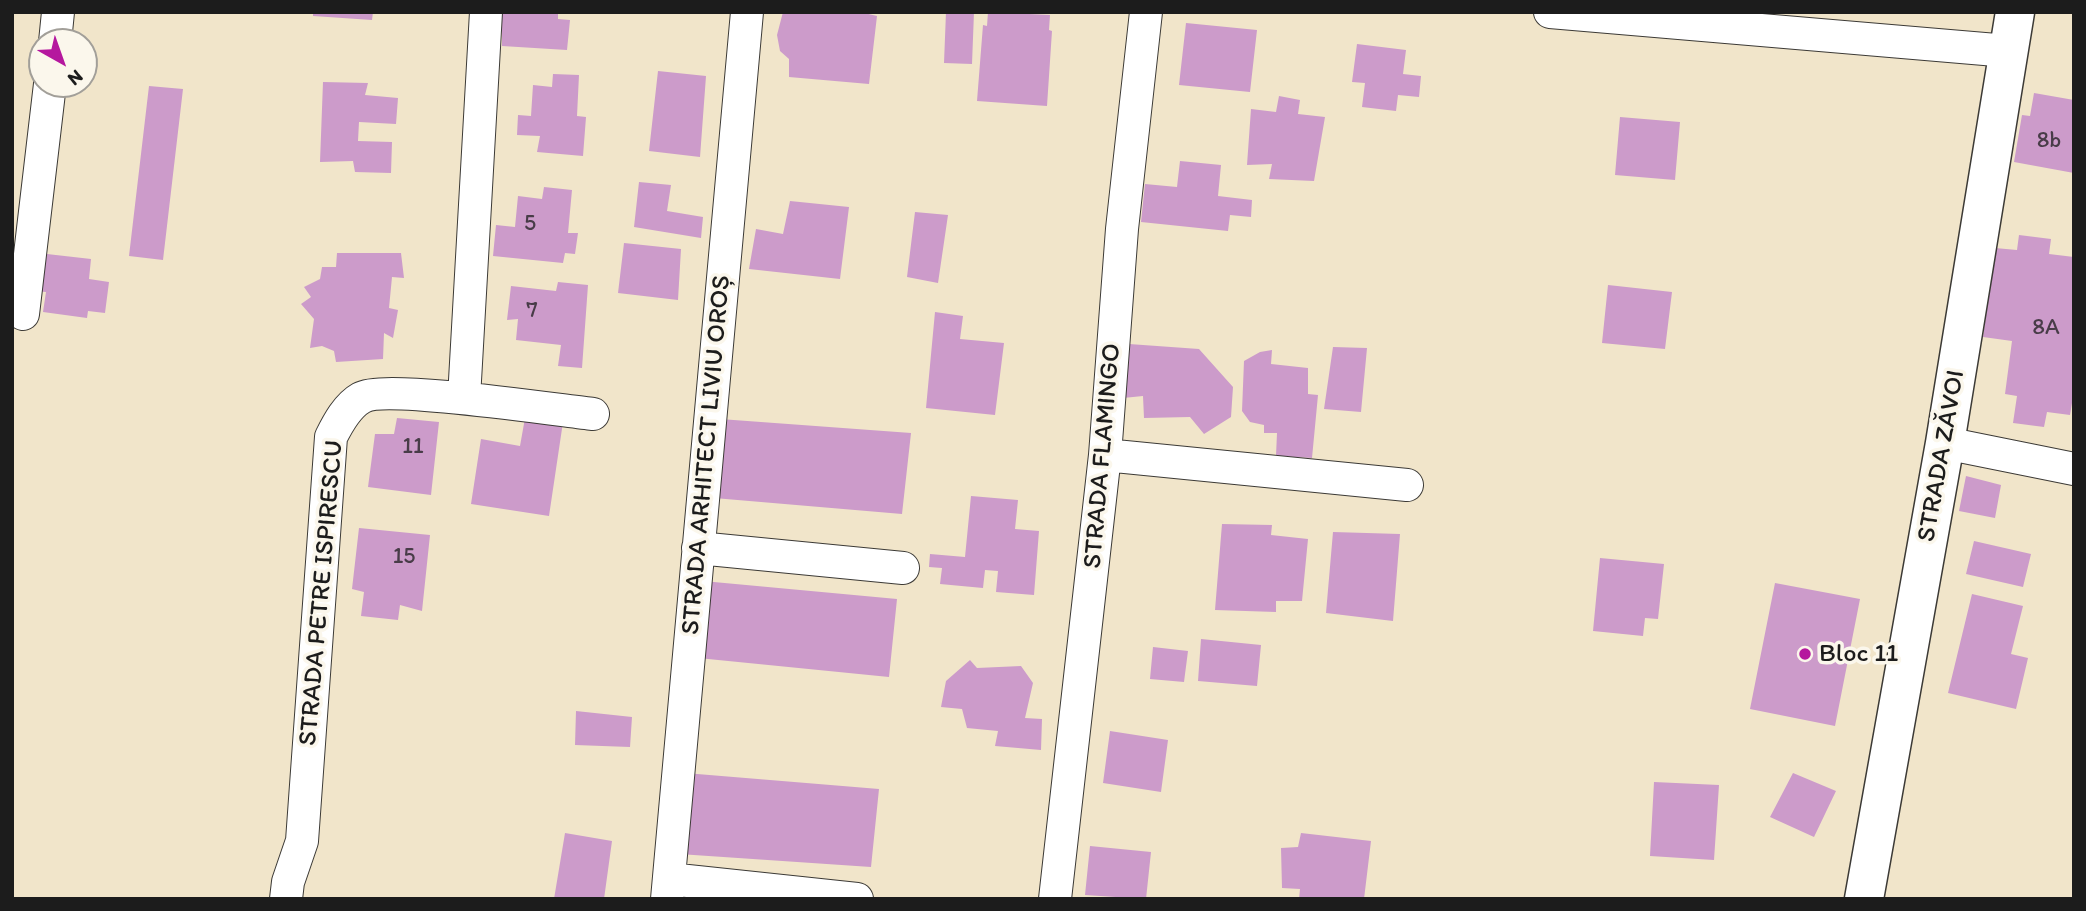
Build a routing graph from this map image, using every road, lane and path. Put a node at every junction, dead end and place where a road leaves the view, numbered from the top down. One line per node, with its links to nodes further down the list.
1 (486, 12): 9 (street)
2 (747, 12): 15 (street, STRADA ARHITECT LIVIU OROȘ)
3 (1146, 12): 12 (street, STRADA FLAMINGO)
4 (1550, 12): 6 (street)
5 (2015, 12): 6 (street, STRADA ZĂVOI)
6 (2008, 51): 11 (street, STRADA ZĂVOI)
7 (48, 98): 8 (street)
8 (23, 314)
9 (464, 398): 10 (street, STRADA PETRE ISPIRESCU); 18 (street, STRADA PETRE ISPIRESCU)
10 (593, 414)
11 (1945, 443): 13 (street); 21 (street, STRADA ZĂVOI)
12 (1105, 455): 14 (street); 20 (street, STRADA FLAMINGO)
13 (2074, 469)
14 (1407, 485)
15 (698, 548): 16 (street); 17 (street, STRADA ARHITECT LIVIU OROȘ)
16 (902, 568)
17 (668, 889): 19 (street)
18 (286, 899)
19 (857, 899)
20 (1055, 899)
21 (1864, 899)

